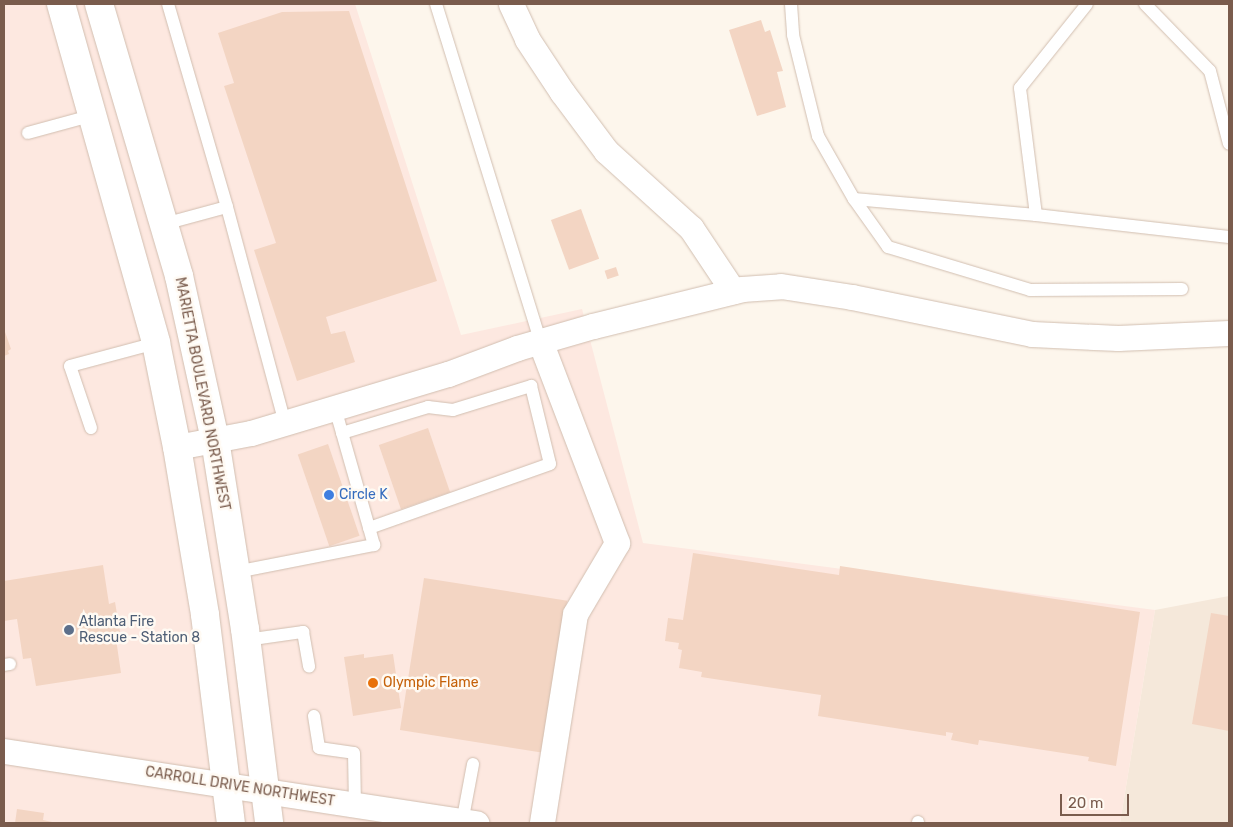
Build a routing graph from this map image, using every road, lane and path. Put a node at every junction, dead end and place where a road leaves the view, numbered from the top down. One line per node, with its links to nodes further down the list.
1 (62, 4): 9 (main road)
2 (99, 4): 15 (main road, MARIETTA BOULEVARD NORTHWEST)
3 (168, 4): 13 (lane)
4 (436, 4): 20 (lane)
5 (511, 4): 18 (street)
6 (791, 4): 12 (lane)
7 (1087, 4): 14 (lane)
8 (1145, 4): 11 (lane)
9 (94, 115): 10 (lane); 21 (main road)
10 (28, 133)
11 (1229, 144)
12 (854, 199): 14 (lane); 17 (lane)
13 (227, 207): 15 (lane); 23 (lane)
14 (1036, 215): 16 (lane)
15 (164, 224): 26 (main road, MARIETTA BOULEVARD NORTHWEST)
16 (1229, 237)
17 (1182, 289)
18 (733, 291): 19 (street); 20 (street)
19 (1229, 333)
20 (540, 341): 22 (street); 41 (street)
21 (156, 343): 24 (lane); 27 (main road)
22 (335, 408): 23 (street); 25 (lane)
23 (285, 424): 26 (street)
24 (91, 428)
25 (342, 433): 28 (lane); 28 (lane)
26 (215, 440): 27 (street); 29 (main road, MARIETTA BOULEVARD NORTHWEST)
27 (177, 447): 35 (main road)
28 (369, 528): 29 (lane)
29 (236, 572): 30 (main road, MARIETTA BOULEVARD NORTHWEST)
30 (246, 640): 31 (lane); 36 (main road, MARIETTA BOULEVARD NORTHWEST)
31 (309, 666)
32 (314, 716): 37 (lane)
33 (4, 751): 35 (street, CARROLL DRIVE NORTHWEST)
34 (473, 764): 40 (lane)
35 (226, 785): 36 (street, CARROLL DRIVE NORTHWEST); 38 (main road)
36 (266, 791): 37 (street, CARROLL DRIVE NORTHWEST); 39 (main road, MARIETTA BOULEVARD NORTHWEST)
37 (355, 805): 40 (street, CARROLL DRIVE NORTHWEST)
38 (230, 823)
39 (269, 823)
40 (467, 823)
41 (542, 823)

